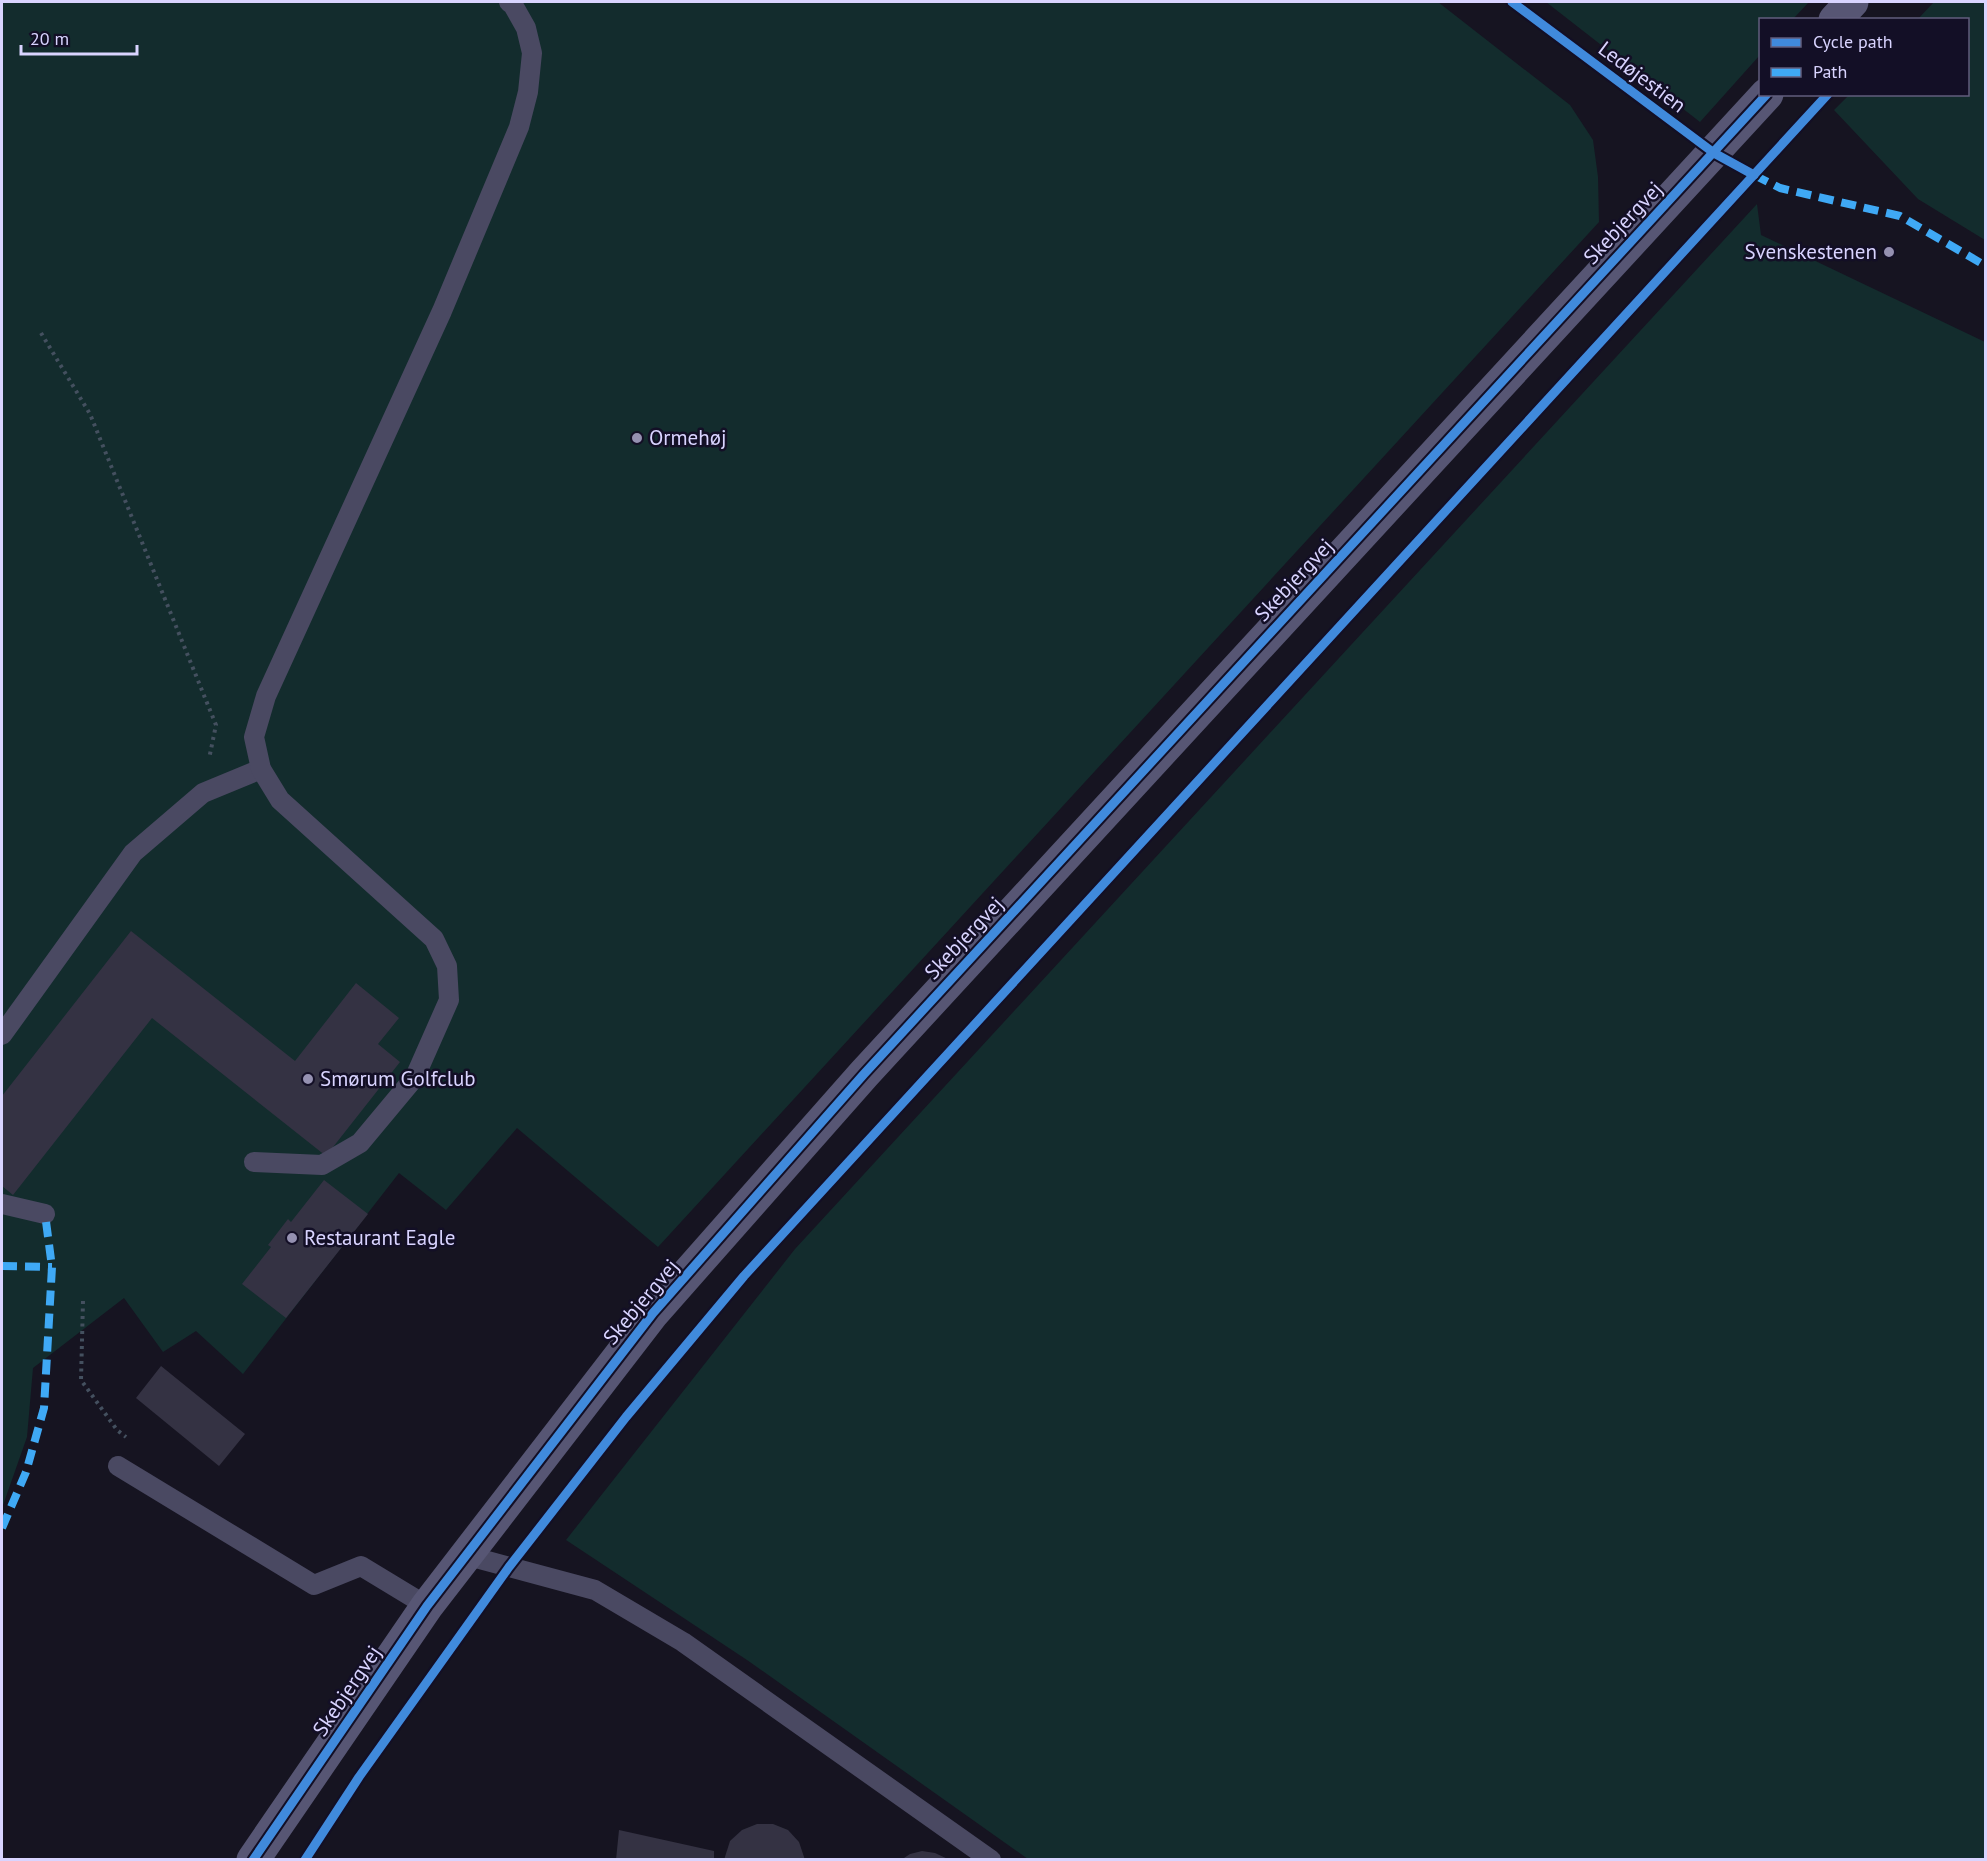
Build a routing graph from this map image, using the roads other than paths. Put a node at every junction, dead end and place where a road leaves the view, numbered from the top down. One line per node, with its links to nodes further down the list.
1 (509, 2): 5 (lane)
2 (1852, 2): 3 (street)
3 (1837, 18)
4 (1765, 96): 11 (street, Skebjergvej)
5 (261, 769): 6 (lane); 7 (lane)
6 (2, 1035)
7 (254, 1162)
8 (2, 1204): 9 (lane)
9 (45, 1214)
10 (118, 1466): 12 (lane)
11 (465, 1555): 12 (street, Skebjergvej); 14 (lane)
12 (427, 1606): 13 (street, Skebjergvej)
13 (253, 1860)
14 (991, 1860)

